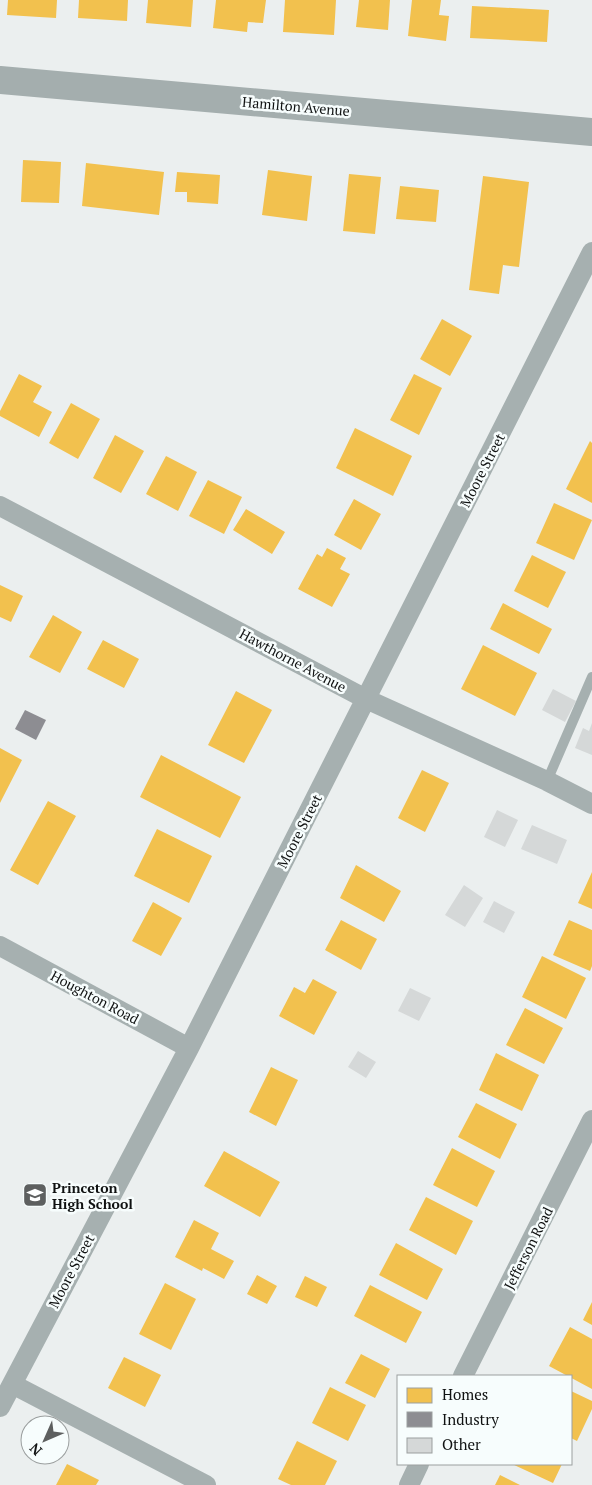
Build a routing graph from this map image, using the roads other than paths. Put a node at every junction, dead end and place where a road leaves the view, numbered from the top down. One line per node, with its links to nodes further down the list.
1 (0, 80): 2 (street, Hamilton Avenue)
2 (592, 132)
3 (592, 252): 6 (street, Moore Street)
4 (0, 506): 6 (street, Hawthorne Avenue)
5 (592, 676): 7 (lane)
6 (366, 698): 7 (street, Hawthorne Avenue); 10 (street, Moore Street)
7 (547, 781): 8 (street, Hawthorne Avenue)
8 (592, 804)
9 (0, 946): 10 (street, Houghton Road)
10 (189, 1048): 13 (street, Moore Street)
11 (592, 1120): 12 (street, Jefferson Road)
12 (464, 1375)
13 (6, 1381): 14 (street, Moore Street); 16 (street)
14 (0, 1407)
15 (419, 1465): 17 (street)
16 (206, 1485)
17 (409, 1485)

